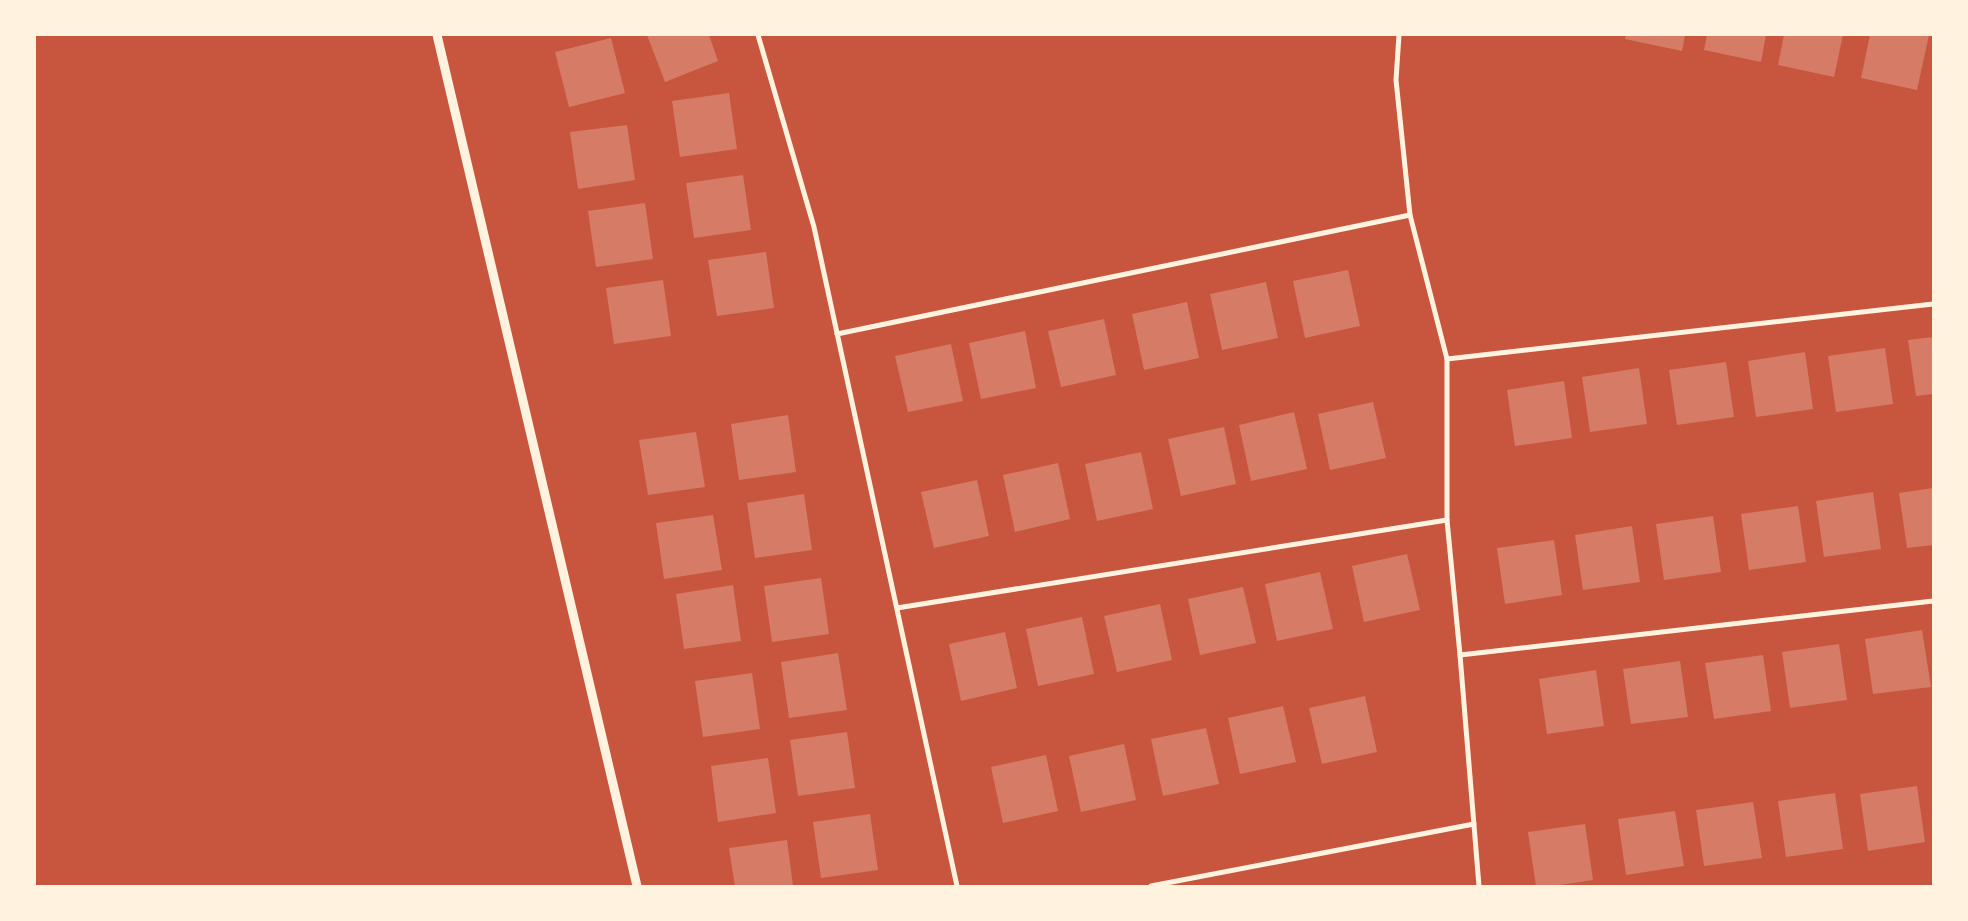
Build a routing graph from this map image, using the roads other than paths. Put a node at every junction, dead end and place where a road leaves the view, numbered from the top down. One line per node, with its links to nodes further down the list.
1 (437, 35): 13 (street)
2 (758, 35): 6 (street)
3 (1398, 35): 4 (street)
4 (1410, 215): 6 (street); 7 (street)
5 (1933, 304): 7 (street)
6 (837, 334): 10 (street)
7 (1447, 358): 8 (street)
8 (1447, 520): 10 (street); 11 (street)
9 (1933, 601): 11 (street)
10 (897, 608): 14 (street)
11 (1460, 655): 12 (street)
12 (1474, 824): 15 (street); 16 (street)
13 (638, 886)
14 (957, 886)
15 (1151, 886)
16 (1479, 886)

